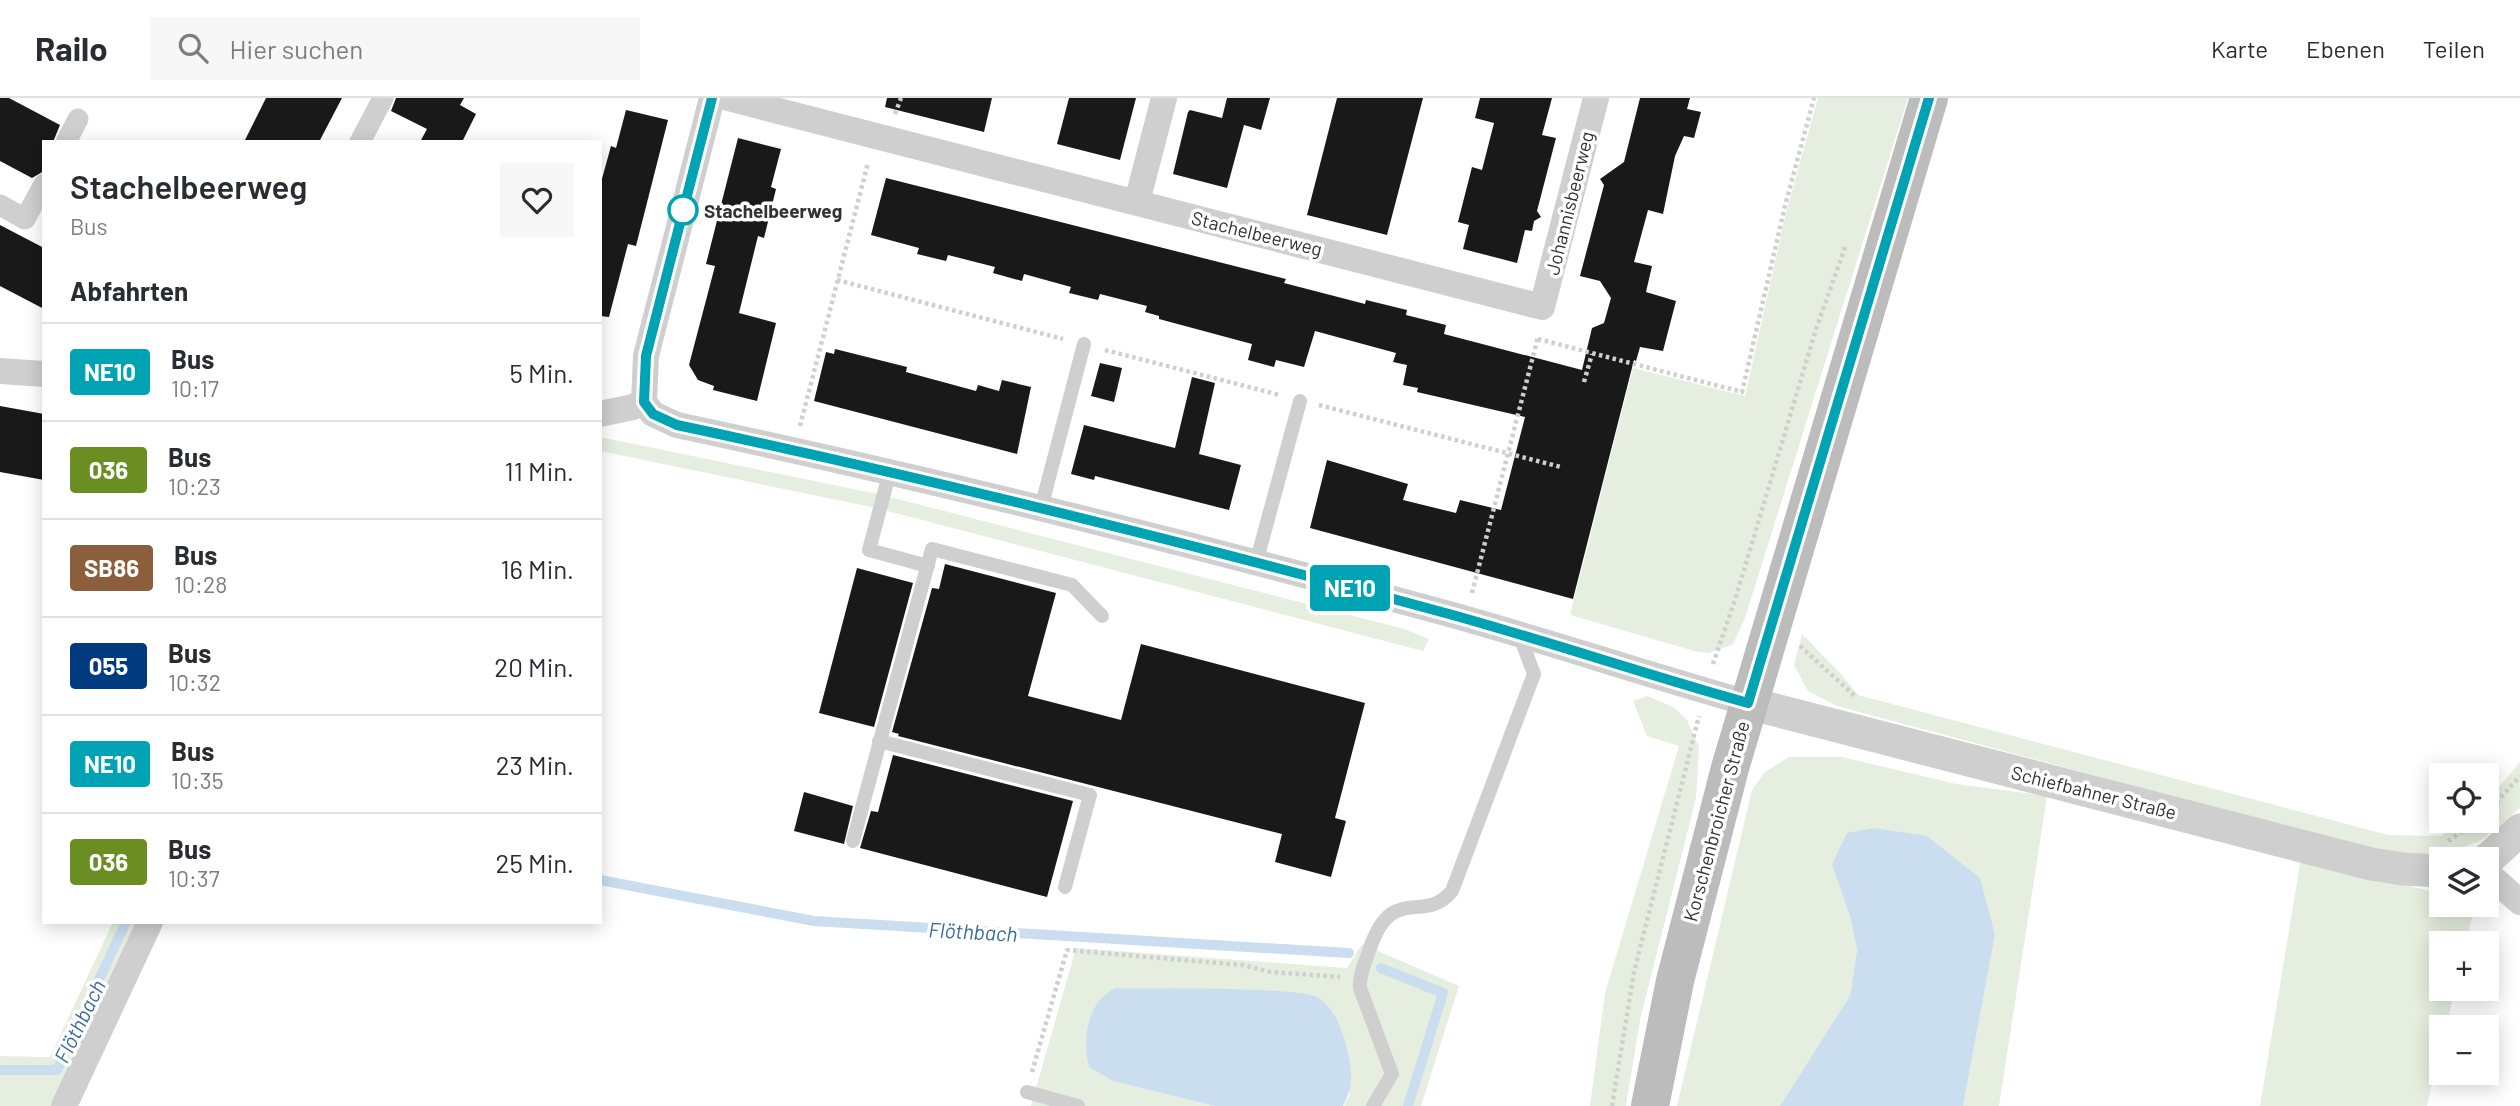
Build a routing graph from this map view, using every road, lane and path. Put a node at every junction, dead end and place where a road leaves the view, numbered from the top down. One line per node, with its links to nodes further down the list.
1 (383, 98): 12 (street)
2 (712, 98): 25 (street)
3 (728, 98): 10 (street, Stachelbeerweg)
4 (901, 98): 10 (path)
5 (1164, 98): 14 (street)
6 (1596, 98): 18 (street, Johannisbeerweg)
7 (1814, 98): 20 (path)
8 (1929, 98): 38 (main road, Korschenbroicher Straße)
9 (78, 119): 11 (street)
10 (875, 136): 14 (street, Stachelbeerweg); 17 (path)
11 (67, 140)
12 (361, 140)
13 (42, 188): 15 (street)
14 (1137, 202): 18 (street, Stachelbeerweg)
15 (0, 205)
16 (1850, 234): 37 (path)
17 (837, 280): 19 (path); 27 (path)
18 (1542, 307)
19 (1084, 344): 24 (path); 31 (lane)
20 (1592, 354): 23 (path); 28 (path)
21 (0, 371): 22 (street)
22 (42, 374)
23 (1584, 382)
24 (1300, 401): 28 (path); 32 (lane)
25 (644, 402): 26 (street); 27 (street)
26 (602, 414)
27 (794, 450): 30 (street)
28 (1508, 453): 29 (path); 34 (path)
29 (1562, 467)
30 (890, 471): 31 (street); 33 (lane)
31 (1041, 508): 32 (street)
32 (1256, 563): 34 (street)
33 (928, 566): 35 (lane); 39 (lane)
34 (1450, 614): 36 (street)
35 (1102, 616)
36 (1519, 634): 37 (street); 50 (lane)
37 (1705, 691): 38 (street); 55 (path)
38 (1748, 703): 45 (street, Schiefbahner Straße); 56 (main road, Korschenbroicher Straße)
39 (879, 741): 43 (lane); 47 (lane)
40 (2520, 776): 41 (path)
41 (2499, 800)
42 (2520, 830): 44 (street)
43 (853, 841)
44 (2499, 849)
45 (2429, 870)
46 (2499, 884): 48 (street)
47 (1065, 887)
48 (2520, 902)
49 (149, 924): 52 (street)
50 (1360, 979): 51 (path); 54 (lane)
51 (1027, 1092): 53 (lane)
52 (64, 1106)
53 (1078, 1106)
54 (1373, 1106)
55 (1612, 1106)
56 (1650, 1106)

